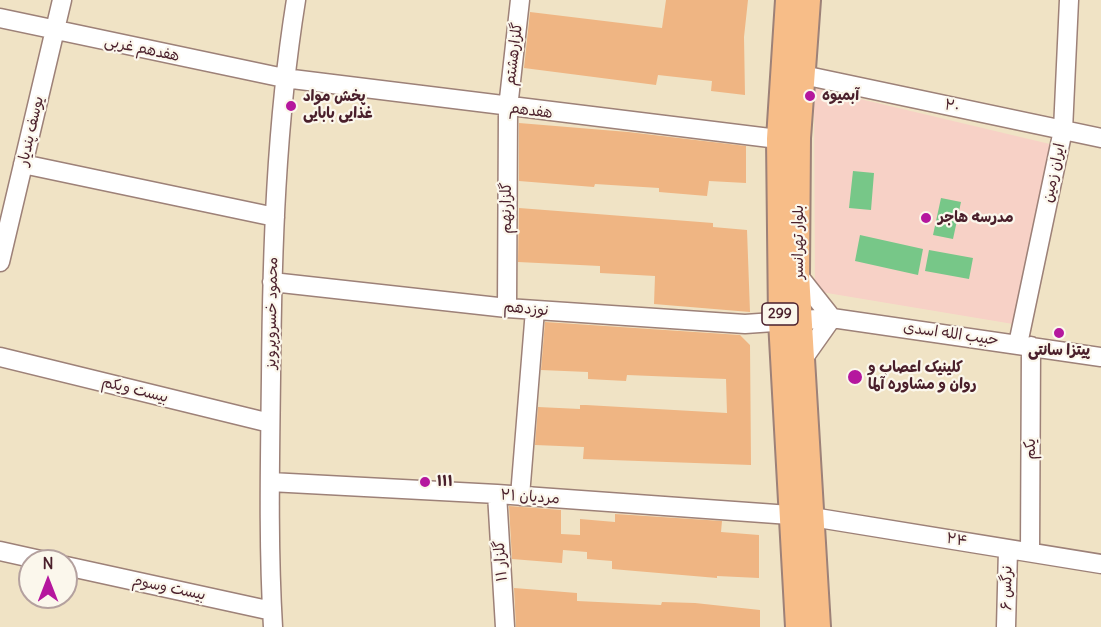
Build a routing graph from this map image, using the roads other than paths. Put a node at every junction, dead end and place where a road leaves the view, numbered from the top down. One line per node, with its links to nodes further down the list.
1 (62, 0): 8 (street, یوسف پندیار)
2 (296, 0): 10 (street, محمود خسروپرویز)
3 (520, 0): 11 (street, گلزارهشتم)
4 (787, 0): 14 (main road, بلوار تهرانسر / 299)
5 (809, 0): 9 (main road, بلوار تهرانسر)
6 (1069, 0): 12 (street, ایران زمین)
7 (0, 18): 8 (street, هفدهم غربی)
8 (55, 30): 10 (street, هفدهم غربی); 15 (street, یوسف پندیار)
9 (803, 75): 12 (street, ۲۰); 19 (main road, بلوار تهرانسر)
10 (284, 78): 11 (street, هفدهم); 16 (street, محمود خسروپرویز)
11 (508, 108): 14 (street, هفدهم); 20 (street, گلزارنهم)
12 (1063, 130): 13 (street, ۲۰); 24 (street, ایران زمین)
13 (1101, 138)
14 (778, 140): 19 (main road, بلوار تهرانسر / 299)
15 (23, 164): 16 (street); 17 (street, یوسف پندیار)
16 (276, 217): 18 (street, محمود خسروپرویز)
17 (0, 262)
18 (272, 282): 20 (street, نوزدهم); 27 (street, محمود خسروپرویز)
19 (793, 289): 22 (street); 23 (main road, بلوار تهرانسر / 299)
20 (507, 308): 21 (street, نوزدهم)
21 (535, 310): 23 (street, نوزدهم); 30 (street)
22 (832, 318): 23 (street); 23 (street, حبیب الله اسدی); 24 (street, حبیب الله اسدی)
23 (793, 337): 31 (main road, بلوار تهرانسر / 299)
24 (1024, 345): 26 (street, حبیب الله اسدی); 34 (street, یکم)
25 (0, 357): 27 (street, بیست ویکم)
26 (1101, 357)
27 (270, 423): 28 (street, محمود خسروپرویز)
28 (270, 482): 29 (street, ۲۱ مردیان); 38 (street, محمود خسروپرویز)
29 (497, 494): 30 (street, ۲۱ مردیان); 39 (street, گلزار ۱۱)
30 (520, 496): 31 (street, ۲۱ مردیان)
31 (801, 516): 32 (street, ۲۴); 40 (main road, بلوار تهرانسر / 299); 41 (main road, بلوار تهرانسر)
32 (1008, 549): 34 (street, ۲۴); 42 (street, نرگس ۶)
33 (0, 551): 35 (street)
34 (1030, 552): 36 (street, ۲۴)
35 (18, 555)
36 (1101, 564)
37 (78, 569): 38 (street, بیست وسوم)
38 (272, 619)
39 (505, 627)
40 (797, 627)
41 (819, 627)
42 (1006, 627)

